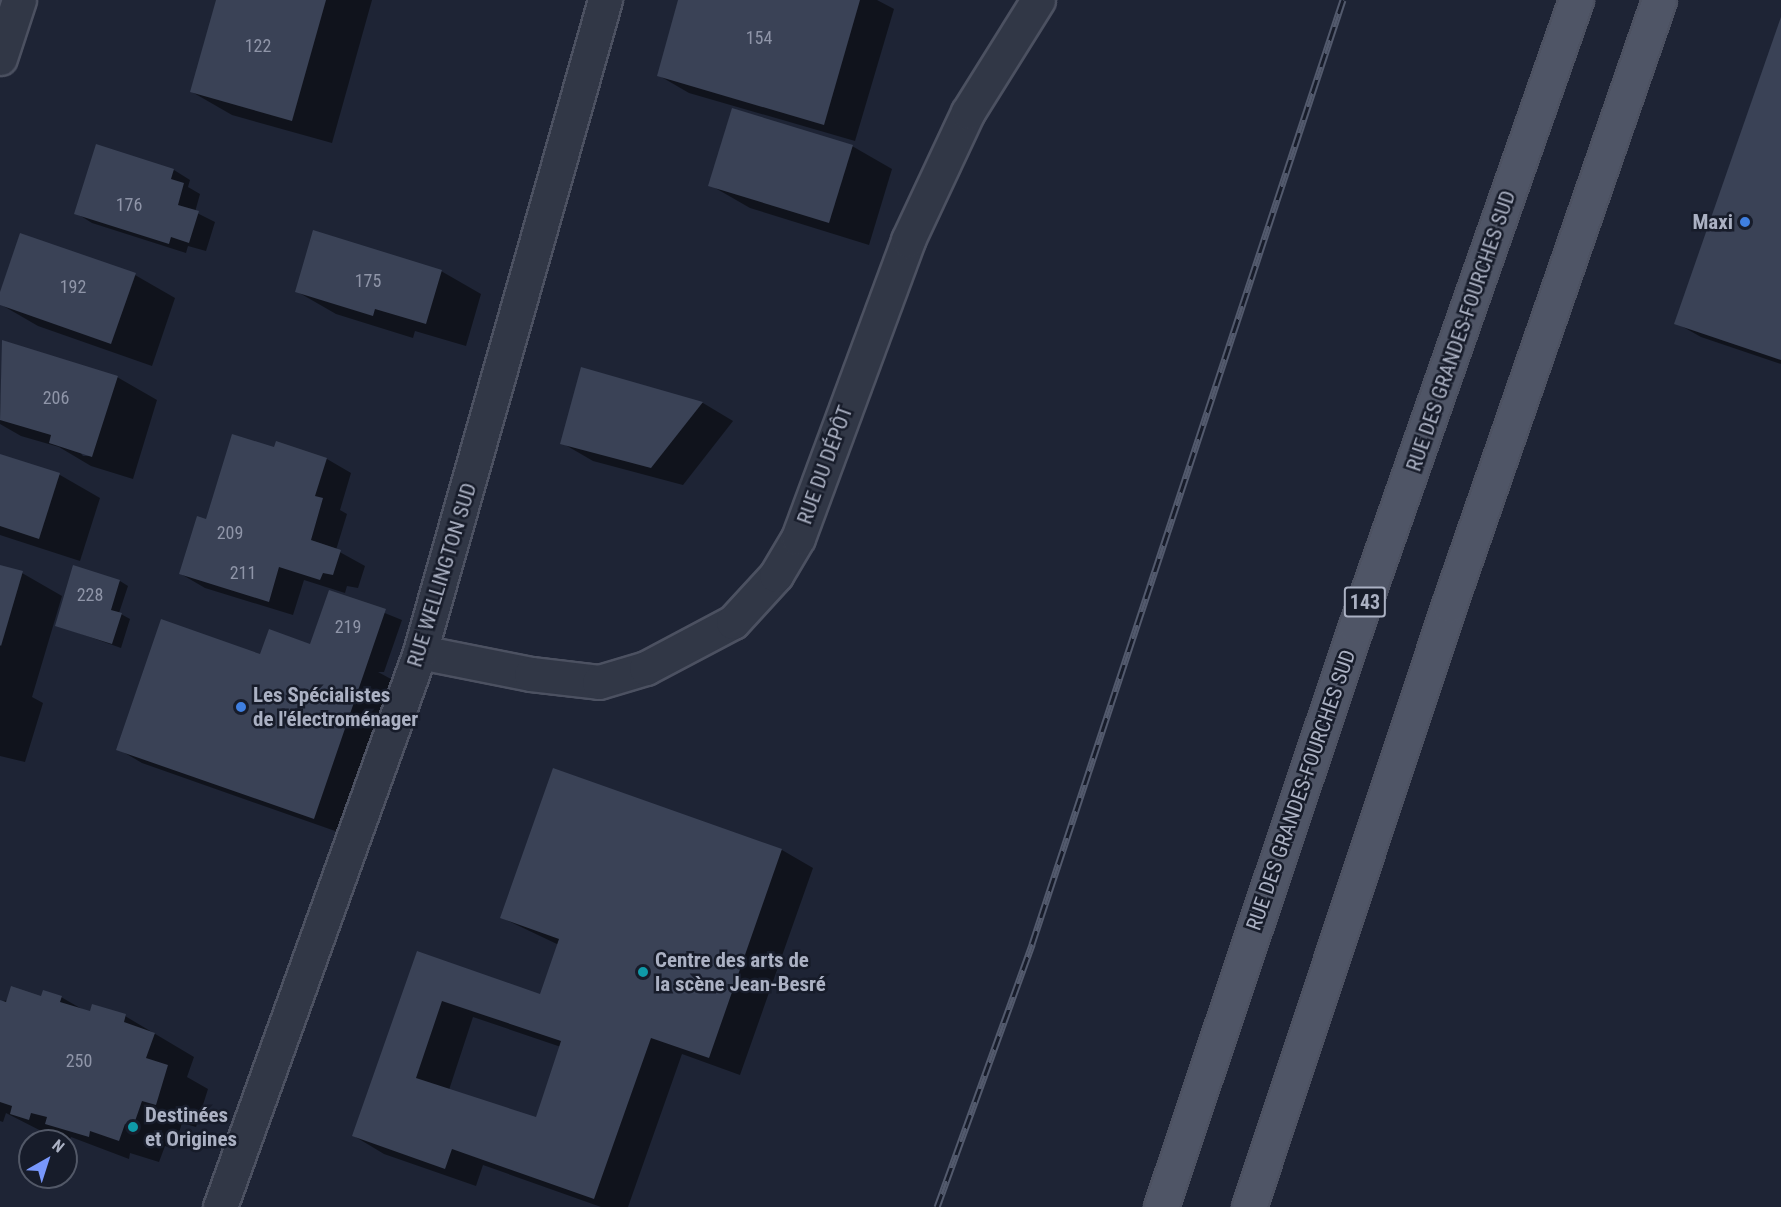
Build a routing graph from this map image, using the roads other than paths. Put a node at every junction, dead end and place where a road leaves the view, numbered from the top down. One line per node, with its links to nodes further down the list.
1 (19, 0): 6 (street)
2 (1038, 0): 7 (street, RUE DU DÉPÔT)
3 (1576, 0): 9 (main road, RUE DES GRANDES-FOURCHES SUD / 143)
4 (1659, 0): 10 (main road)
5 (602, 1): 7 (street, RUE WELLINGTON SUD)
6 (0, 58)
7 (420, 652): 8 (street, RUE WELLINGTON SUD)
8 (220, 1207)
9 (1161, 1207)
10 (1249, 1207)

